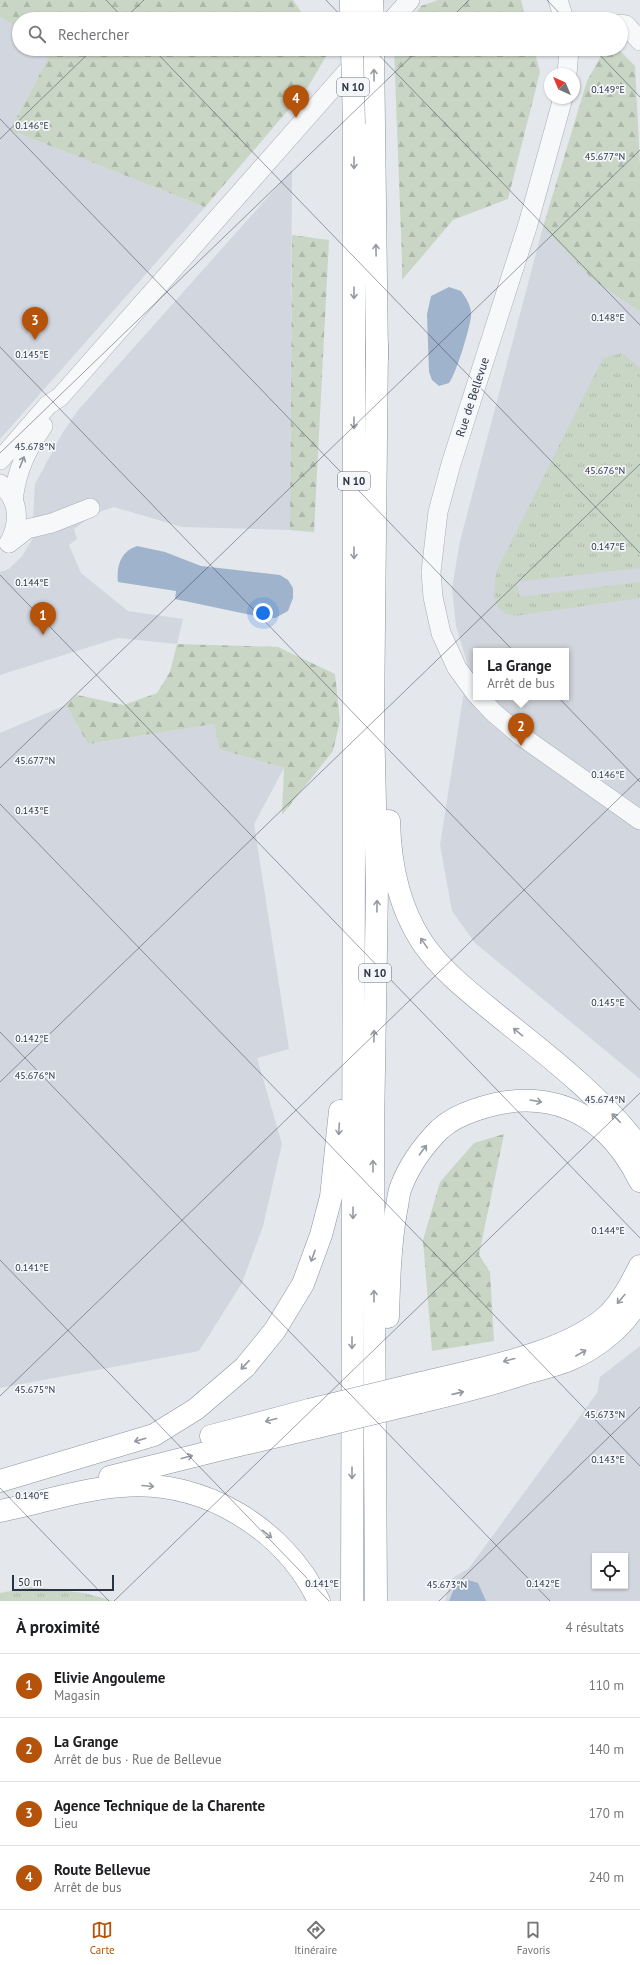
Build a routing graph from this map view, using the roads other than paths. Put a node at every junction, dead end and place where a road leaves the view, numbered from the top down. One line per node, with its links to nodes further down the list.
1 (410, 0): 3 (street)
2 (558, 0): 4 (street)
3 (399, 12)
4 (562, 12)
5 (628, 27): 6 (street)
6 (640, 41)
7 (352, 56): 24 (highway, N 10, one-way to 24, bridge)
8 (360, 56): 14 (street)
9 (373, 56): 13 (highway, N 10, one-way to 9)
10 (568, 56): 11 (street)
11 (567, 68)
12 (561, 104): 21 (street, Rue de Bellevue)
13 (376, 345): 25 (highway, one-way to 13); 35 (highway, N 10, one-way to 13)
14 (60, 397): 15 (street); 17 (street, one-way to 14)
15 (0, 460)
16 (0, 484): 17 (street)
17 (15, 503): 19 (street); 20 (street)
18 (90, 508): 19 (street)
19 (52, 523): 20 (street)
20 (5, 548)
21 (473, 690)
22 (481, 700): 23 (street)
23 (640, 820)
24 (354, 838): 31 (highway, one-way to 31); 37 (highway, N 10, one-way to 37)
25 (640, 1148)
26 (640, 1181): 35 (highway, one-way to 26)
27 (640, 1266): 29 (highway, one-way to 29)
28 (640, 1300): 29 (highway, one-way to 28)
29 (420, 1392): 30 (highway, bridge)
30 (313, 1419): 32 (highway, one-way to 32); 33 (highway, one-way to 30)
31 (0, 1481)
32 (0, 1488)
33 (0, 1505)
34 (0, 1511): 36 (highway, one-way to 36)
35 (376, 1578): 38 (highway, N 10)
36 (319, 1601)
37 (352, 1601)
38 (376, 1601)

